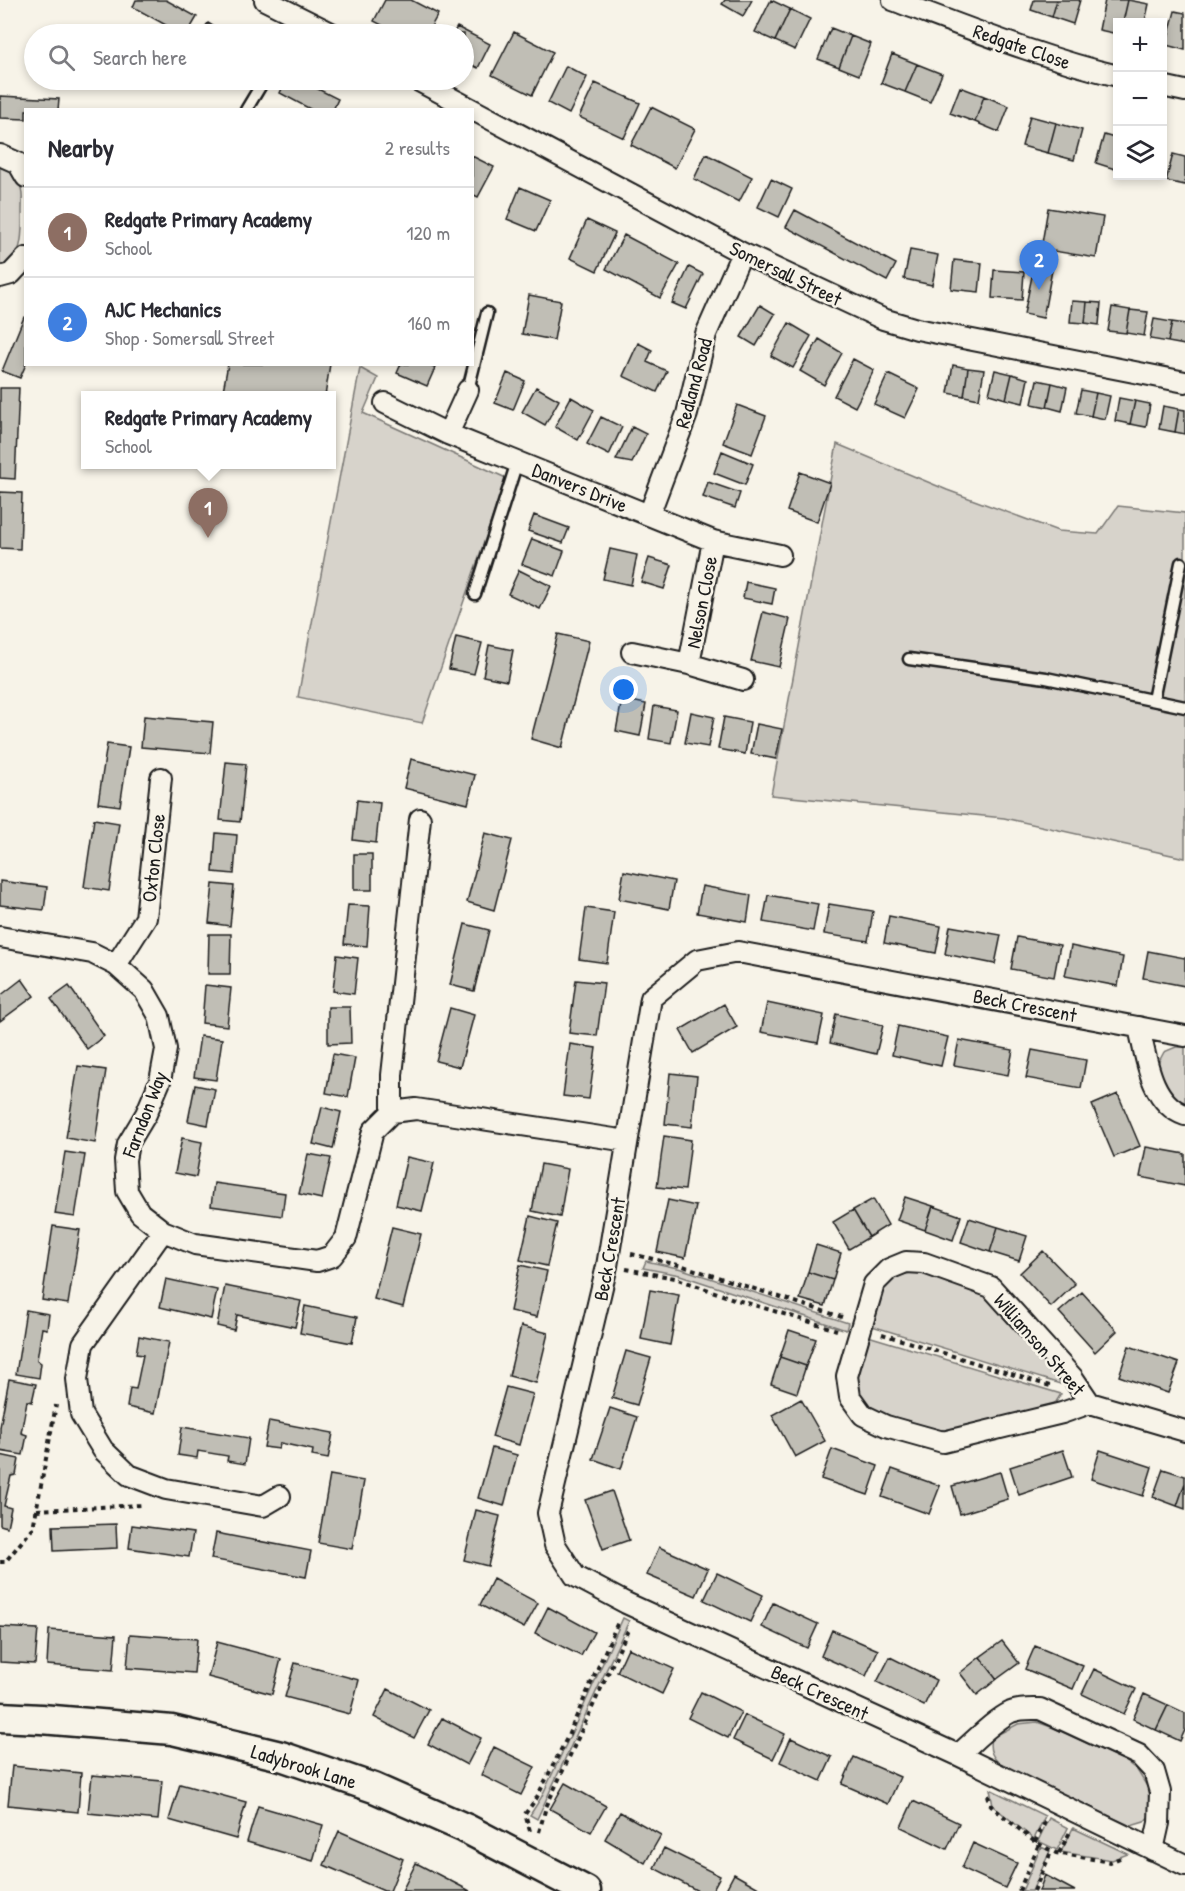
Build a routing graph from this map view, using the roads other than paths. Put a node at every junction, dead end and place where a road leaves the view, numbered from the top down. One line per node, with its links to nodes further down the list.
1 (265, 0): 3 (street)
2 (893, 0): 4 (street, Redgate Close)
3 (293, 24)
4 (1113, 74)
5 (1167, 87): 8 (street)
6 (258, 90): 9 (lane)
7 (436, 90): 10 (street, Somersall Street)
8 (1185, 91)
9 (247, 108)
10 (470, 108)
11 (474, 110): 14 (street, Somersall Street)
12 (0, 155): 13 (street)
13 (24, 174)
14 (742, 253): 20 (street, Somersall Street); 25 (street, Redland Road)
15 (24, 260): 16 (street)
16 (0, 277)
17 (487, 313): 19 (lane)
18 (474, 366): 21 (lane)
19 (474, 366)
20 (1185, 382)
21 (468, 390): 23 (street)
22 (385, 404): 23 (street, Danvers Drive)
23 (448, 434): 24 (street, Danvers Drive)
24 (518, 462): 25 (street, Danvers Drive); 29 (lane)
25 (649, 515): 26 (street, Danvers Drive)
26 (713, 541): 27 (street, Danvers Drive); 32 (street, Nelson Close)
27 (780, 555)
28 (1181, 563): 34 (lane)
29 (475, 594)
30 (632, 652): 32 (street, Nelson Close)
31 (909, 658): 34 (lane)
32 (689, 664): 33 (street, Nelson Close)
33 (743, 680)
34 (1153, 700): 35 (lane)
35 (1185, 707)
36 (161, 778): 39 (street, Oxton Close)
37 (420, 819): 42 (street)
38 (0, 937): 39 (street, Farndon Way)
39 (116, 964): 45 (street, Farndon Way)
40 (1139, 1027): 41 (street, Beck Crescent); 43 (street); 44 (street, Beck Crescent)
41 (1185, 1036)
42 (392, 1113): 44 (street); 45 (street, Farndon Way)
43 (1185, 1115)
44 (627, 1141): 50 (street, Beck Crescent)
45 (163, 1231): 48 (street)
46 (1088, 1400): 46 (street, Williamson Street); 47 (street, Williamson Street)
47 (1185, 1431)
48 (280, 1496)
49 (0, 1717): 53 (street, Ladybrook Lane)
50 (958, 1755): 51 (street, Beck Crescent); 51 (street)
51 (1150, 1849): 52 (street, Beck Crescent)
52 (1185, 1865)
53 (575, 1888)

